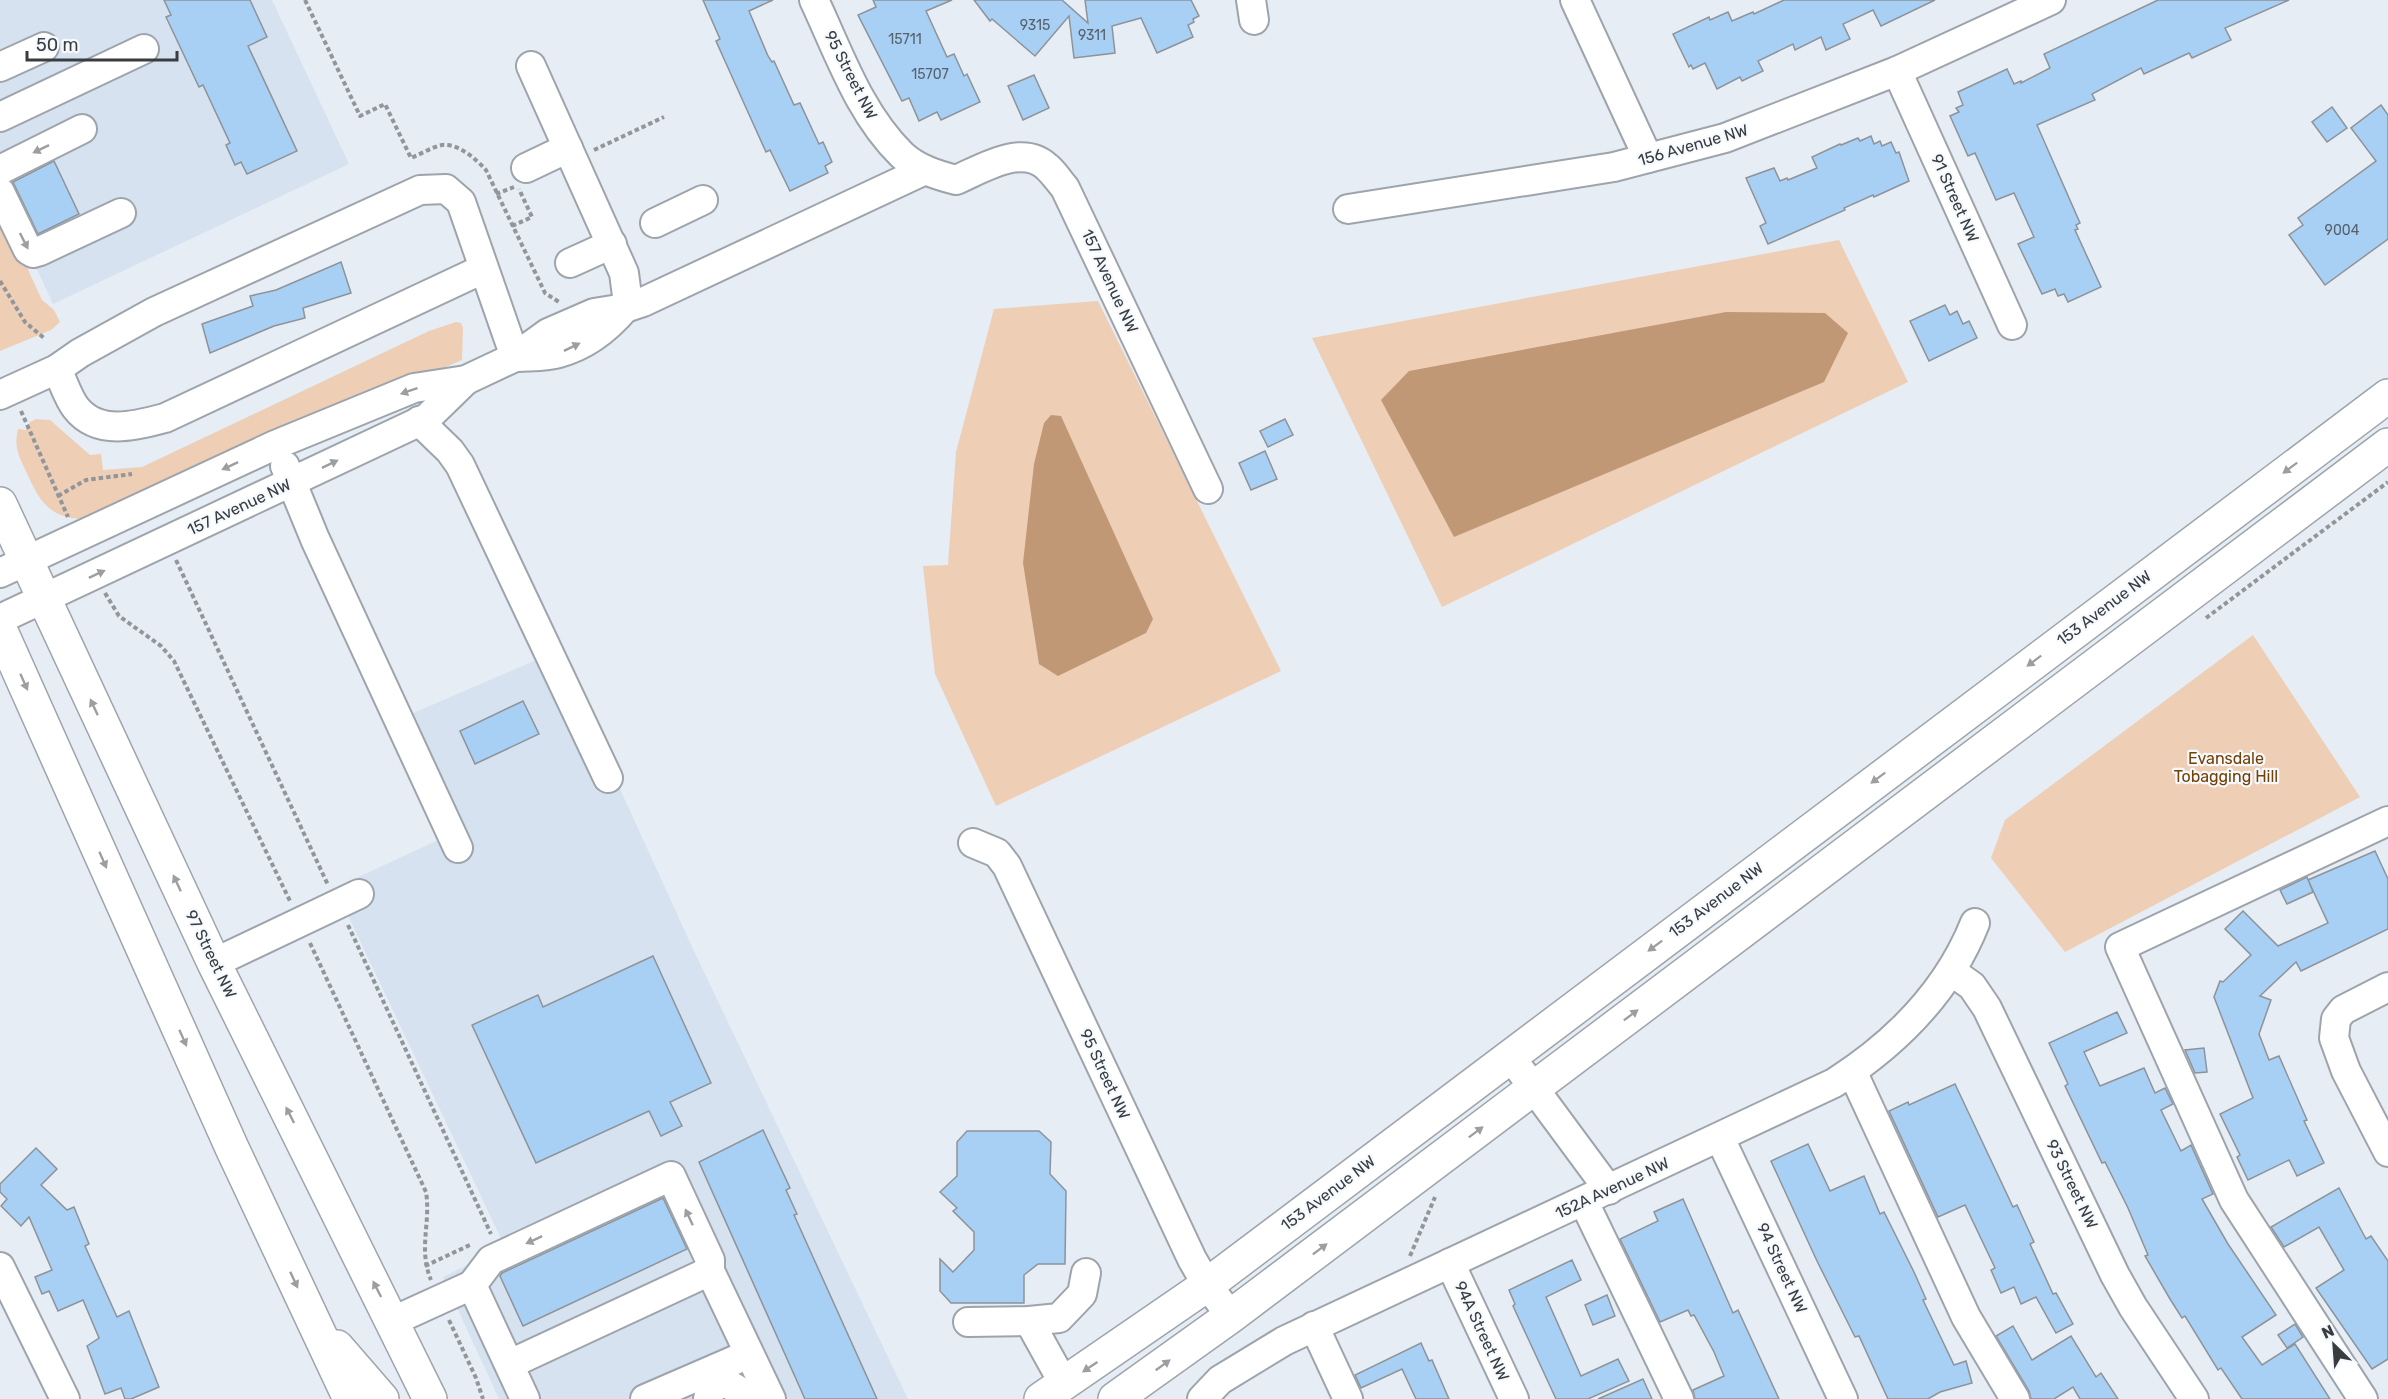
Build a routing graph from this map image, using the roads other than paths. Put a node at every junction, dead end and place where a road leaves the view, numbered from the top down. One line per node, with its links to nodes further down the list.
1 (814, 0): 15 (street, 95 Street NW)
2 (1575, 0): 12 (street)
3 (2051, 0): 8 (street, 156 Avenue NW)
4 (44, 47): 7 (street)
5 (144, 49): 9 (street)
6 (531, 66): 11 (street)
7 (0, 67)
8 (1897, 71): 12 (street, 156 Avenue NW); 26 (street, 91 Street NW)
9 (0, 117)
10 (82, 129): 14 (street, one-way to 14)
11 (568, 148): 13 (street); 22 (street)
12 (1648, 158): 19 (street, 156 Avenue NW)
13 (526, 168)
14 (0, 170)
15 (925, 170): 16 (street, 95 Street NW); 25 (street, 157 Avenue NW)
16 (956, 180): 38 (street, 157 Avenue NW)
17 (0, 192): 20 (street, one-way to 20)
18 (703, 200): 21 (street)
19 (1348, 209)
20 (121, 213)
21 (655, 223)
22 (612, 244): 23 (street); 25 (street)
23 (570, 263)
24 (483, 269): 27 (street); 28 (street); 28 (street)
25 (625, 308): 27 (street, 157 Avenue NW)
26 (2012, 325)
27 (515, 357): 29 (street, 157 Avenue NW)
28 (57, 369): 30 (street)
29 (466, 380): 32 (street, 157 Avenue NW); 34 (street, 157 Avenue NW, one-way to 34)
30 (0, 395)
31 (2388, 396): 33 (main road, 153 Avenue NW)
32 (418, 422): 37 (street, 157 Avenue NW, one-way to 32); 44 (street)
33 (2324, 443): 36 (street); 53 (main road, 153 Avenue NW, one-way to 53)
34 (275, 445): 37 (street); 40 (street, 157 Avenue NW, one-way to 40)
35 (2388, 445): 36 (main road)
36 (2348, 474): 55 (main road, one-way to 36)
37 (293, 482): 41 (street, 157 Avenue NW, one-way to 37); 47 (street)
38 (1208, 489)
39 (0, 504): 40 (main road, 97 Street NW)
40 (13, 566): 41 (main road, 97 Street NW)
41 (44, 599): 42 (street, 157 Avenue NW); 50 (main road, 97 Street NW, one-way to 41)
42 (0, 619)
43 (0, 629): 70 (main road, one-way to 70)
44 (608, 778)
45 (2388, 821): 92 (street)
46 (973, 843): 65 (street, 95 Street NW)
47 (458, 848)
48 (345, 893): 50 (street)
49 (1975, 923): 51 (street, 152A Avenue NW)
50 (214, 963): 67 (main road, 97 Street NW, one-way to 50)
51 (1951, 971): 54 (street, 152A Avenue NW); 91 (street, 93 Street NW)
52 (2388, 987): 57 (street)
53 (1510, 1056): 55 (street); 65 (main road, 153 Avenue NW)
54 (1852, 1071): 56 (street, 152A Avenue NW); 90 (street)
55 (1534, 1088): 58 (street); 66 (main road, one-way to 55)
56 (1720, 1138): 58 (street, 152A Avenue NW); 89 (street, 94 Street NW)
57 (2388, 1151)
58 (1609, 1190): 59 (street, 152A Avenue NW)
59 (1584, 1202): 60 (street, 152A Avenue NW); 88 (street)
60 (1450, 1263): 71 (street, 152A Avenue NW); 87 (street, 94A Street NW)
61 (0, 1267): 76 (street)
62 (710, 1271): 64 (street, one-way to 64); 72 (street); 73 (street)
63 (1086, 1273): 68 (street)
64 (472, 1285): 67 (street); 73 (street)
65 (1207, 1285): 66 (street, 95 Street NW); 74 (main road, 153 Avenue NW, one-way to 74)
66 (1231, 1316): 84 (main road, one-way to 66)
67 (393, 1321): 79 (main road, 97 Street NW)
68 (1029, 1321): 69 (street); 74 (street)
69 (968, 1322)
70 (315, 1324): 77 (main road); 78 (main road)
71 (1314, 1326): 85 (street, 152A Avenue NW); 86 (street)
72 (749, 1354): 81 (street); 83 (street)
73 (510, 1364): 80 (street)
74 (1052, 1392)
75 (737, 1396): 82 (street)
76 (65, 1399)
77 (350, 1399)
78 (381, 1399)
79 (430, 1399)
80 (525, 1399)
81 (645, 1399)
82 (708, 1399)
83 (771, 1399)
84 (1115, 1399)
85 (1202, 1399)
86 (1348, 1399)
87 (1514, 1399)
88 (1679, 1399)
89 (1843, 1399)
90 (2015, 1399)
91 (2194, 1399)
92 (2363, 1399)

